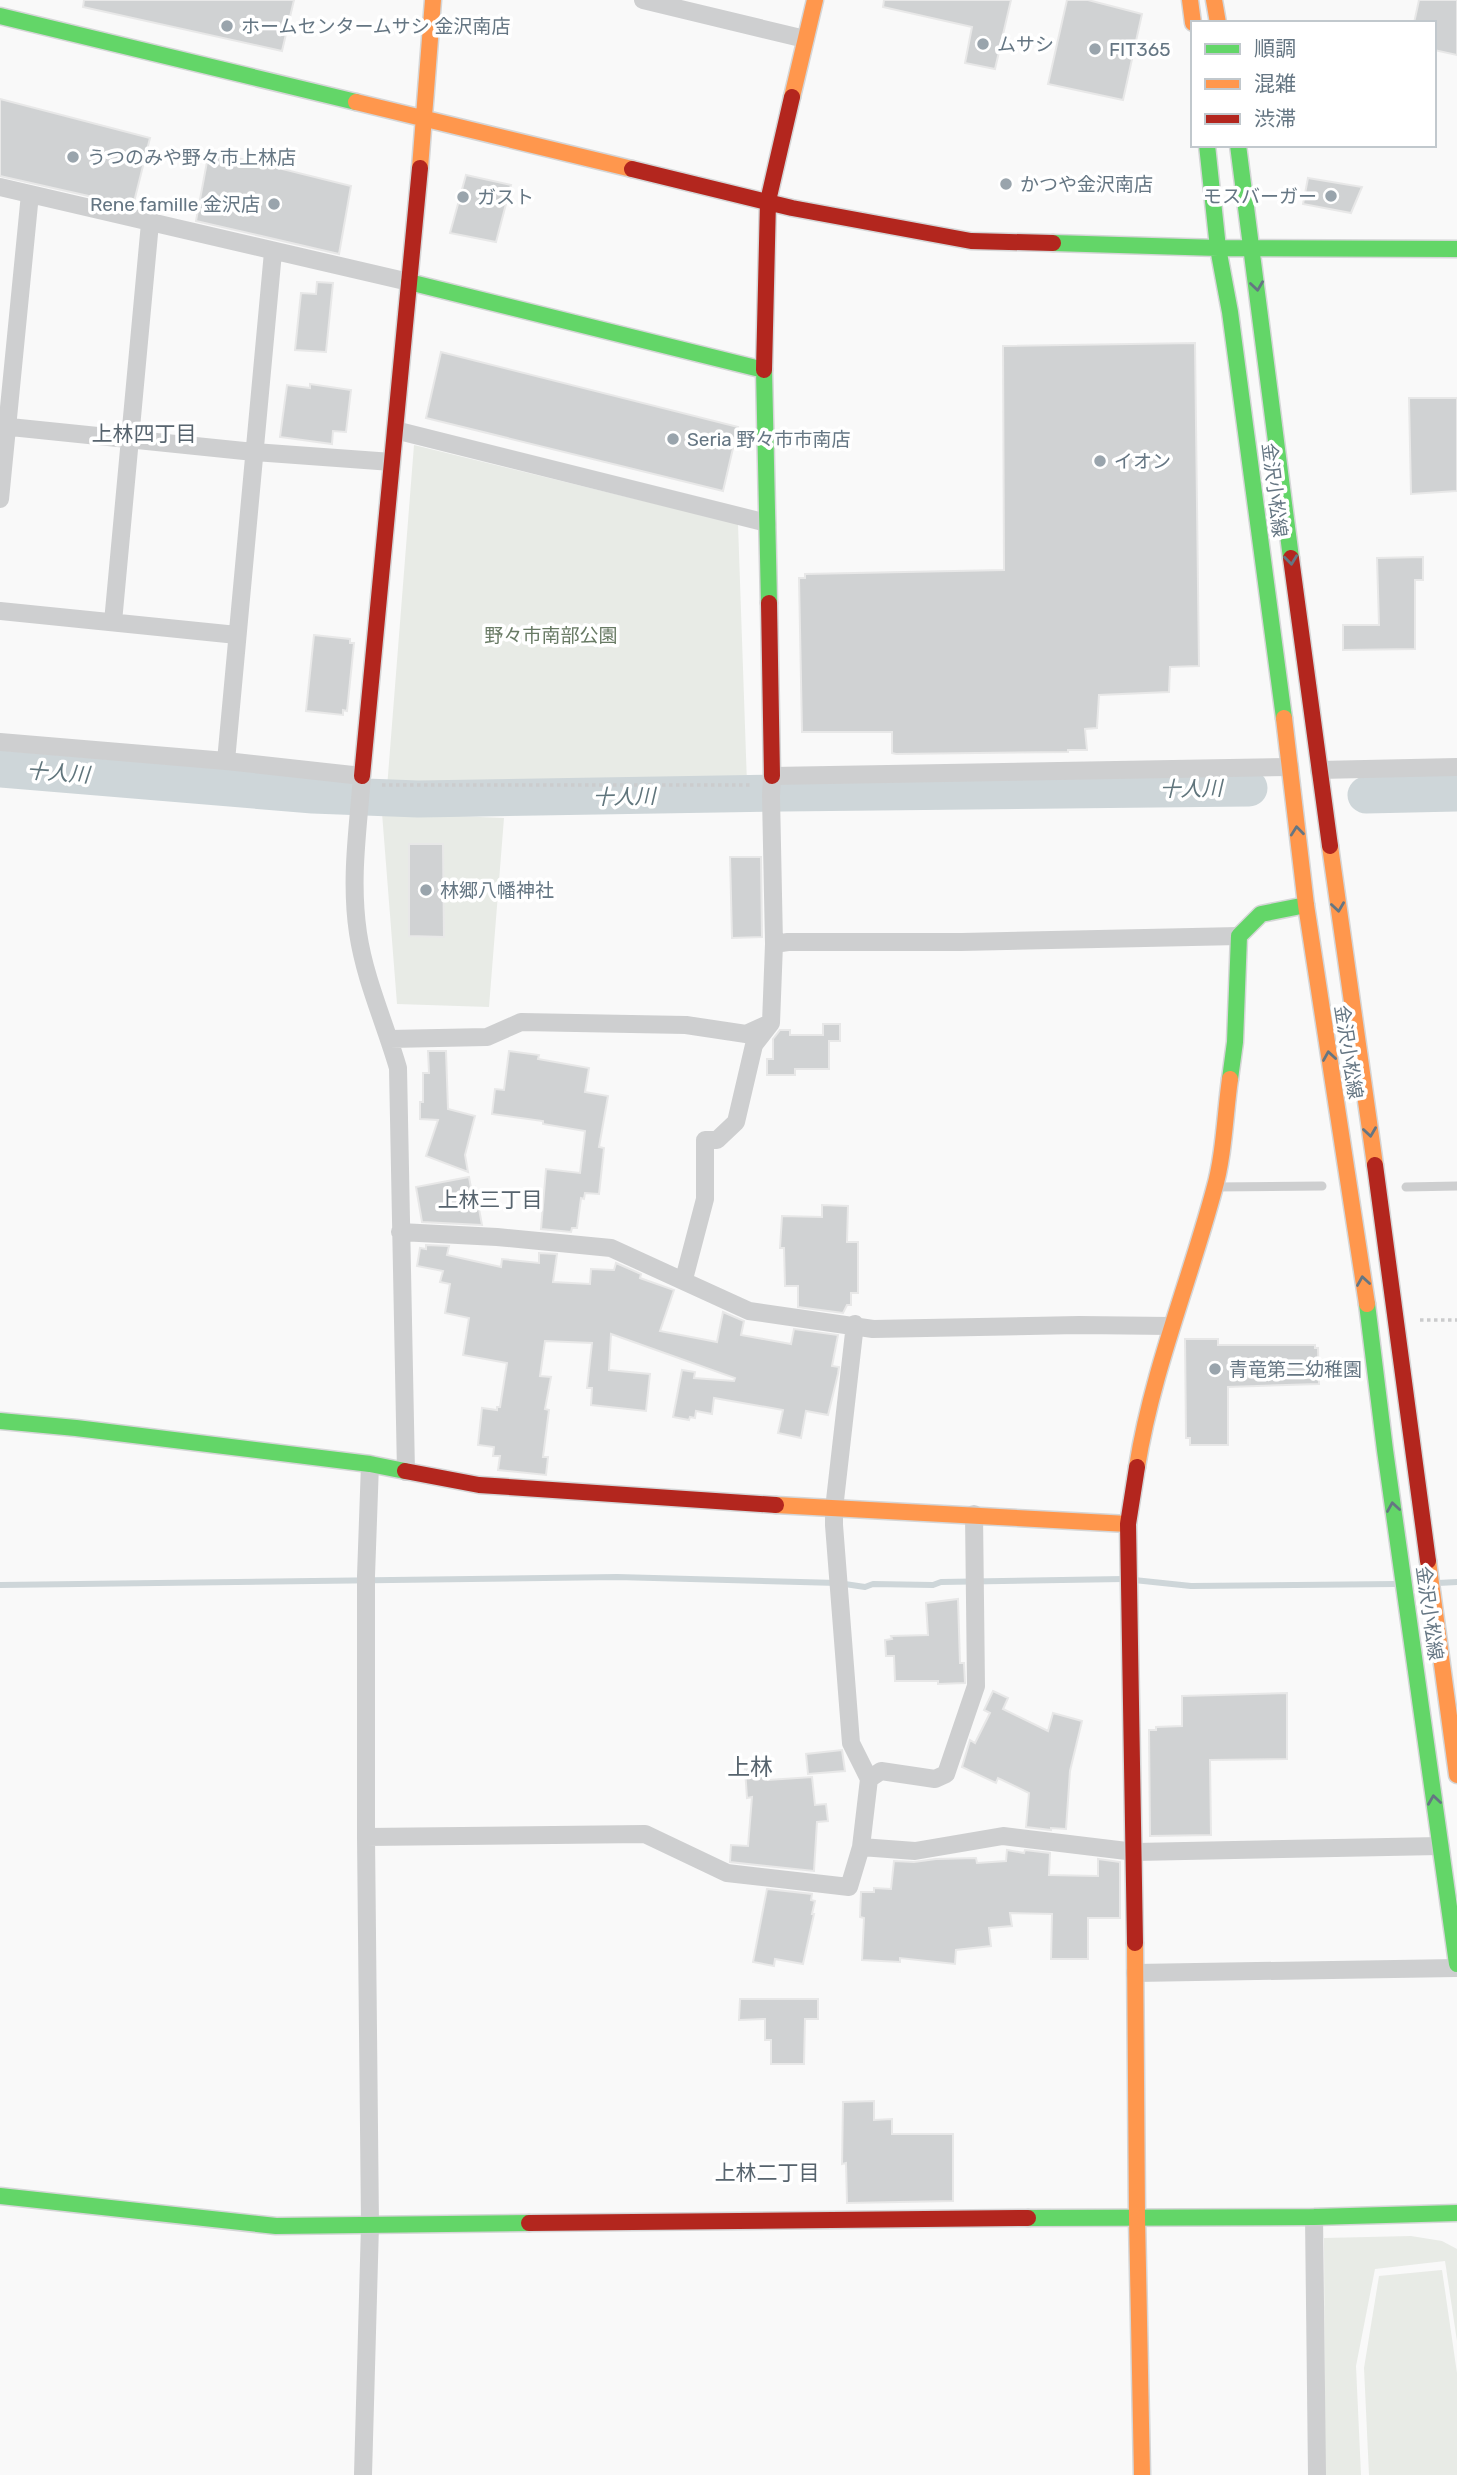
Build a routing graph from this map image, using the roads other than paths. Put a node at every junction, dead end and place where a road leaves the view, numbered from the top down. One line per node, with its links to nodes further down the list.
1 (433, 0): 10 (street)
2 (643, 0): 9 (street)
3 (815, 0): 9 (street)
4 (1190, 0): 7 (street)
5 (1214, 0): 8 (street)
6 (0, 16): 10 (street)
7 (1194, 21)
8 (1218, 21)
9 (805, 39): 15 (street)
10 (425, 118): 15 (street); 21 (street)
11 (1207, 147): 18 (street, 金沢小松線)
12 (1238, 147): 17 (street, 金沢小松線)
13 (0, 187): 14 (street)
14 (30, 194): 16 (street); 23 (street)
15 (768, 201): 18 (street); 22 (street)
16 (150, 223): 20 (street); 25 (street)
17 (1252, 246): 18 (street); 19 (street); 37 (street, 金沢小松線, one-way to 37)
18 (1218, 248): 35 (street, 金沢小松線)
19 (1457, 250)
20 (273, 251): 21 (street); 26 (street)
21 (409, 282): 22 (street); 24 (street)
22 (764, 370): 29 (street)
23 (4, 426): 25 (street); 28 (street)
24 (396, 430): 27 (street); 29 (street)
25 (130, 439): 26 (street); 31 (street)
26 (254, 452): 27 (street); 32 (street)
27 (392, 463): 39 (street)
28 (0, 499)
29 (767, 523): 38 (street)
30 (0, 611): 31 (street)
31 (113, 622): 32 (street)
32 (237, 635): 34 (street)
33 (0, 742): 34 (street)
34 (226, 761): 39 (street)
35 (1290, 767): 38 (street); 40 (street, 金沢小松線, one-way to 35)
36 (1457, 767): 37 (street)
37 (1319, 770): 59 (street, 金沢小松線, one-way to 59)
38 (772, 783): 42 (street)
39 (361, 785): 44 (street)
40 (1306, 905): 41 (street); 62 (street, 金沢小松線, one-way to 40)
41 (1239, 936): 42 (street); 47 (street)
42 (774, 944): 43 (street)
43 (771, 1023): 44 (street); 50 (street)
44 (390, 1039): 49 (street)
45 (1322, 1186): 47 (lane)
46 (1457, 1186): 48 (lane)
47 (1215, 1187): 52 (street)
48 (1406, 1187)
49 (400, 1232): 50 (street); 55 (street)
50 (684, 1279): 51 (street)
51 (855, 1324): 52 (street); 56 (street)
52 (1171, 1326): 58 (street)
53 (0, 1421): 54 (street)
54 (370, 1464): 55 (street); 61 (street)
55 (406, 1472): 56 (street)
56 (834, 1509): 57 (street); 60 (street)
57 (974, 1514): 58 (street); 60 (street)
58 (1128, 1524): 64 (street)
59 (1457, 1775)
60 (869, 1779): 63 (street)
61 (366, 1837): 63 (street); 71 (street)
62 (1440, 1846): 64 (street); 65 (street, 金沢小松線)
63 (861, 1847): 64 (street)
64 (1135, 1852): 66 (street)
65 (1457, 1966): 66 (street)
66 (1135, 1973): 69 (street)
67 (0, 2196): 71 (street)
68 (1457, 2213): 70 (street)
69 (1137, 2217): 70 (street); 71 (street); 73 (street)
70 (1314, 2217): 74 (street)
71 (370, 2225): 72 (street)
72 (363, 2475)
73 (1142, 2475)
74 (1317, 2475)

